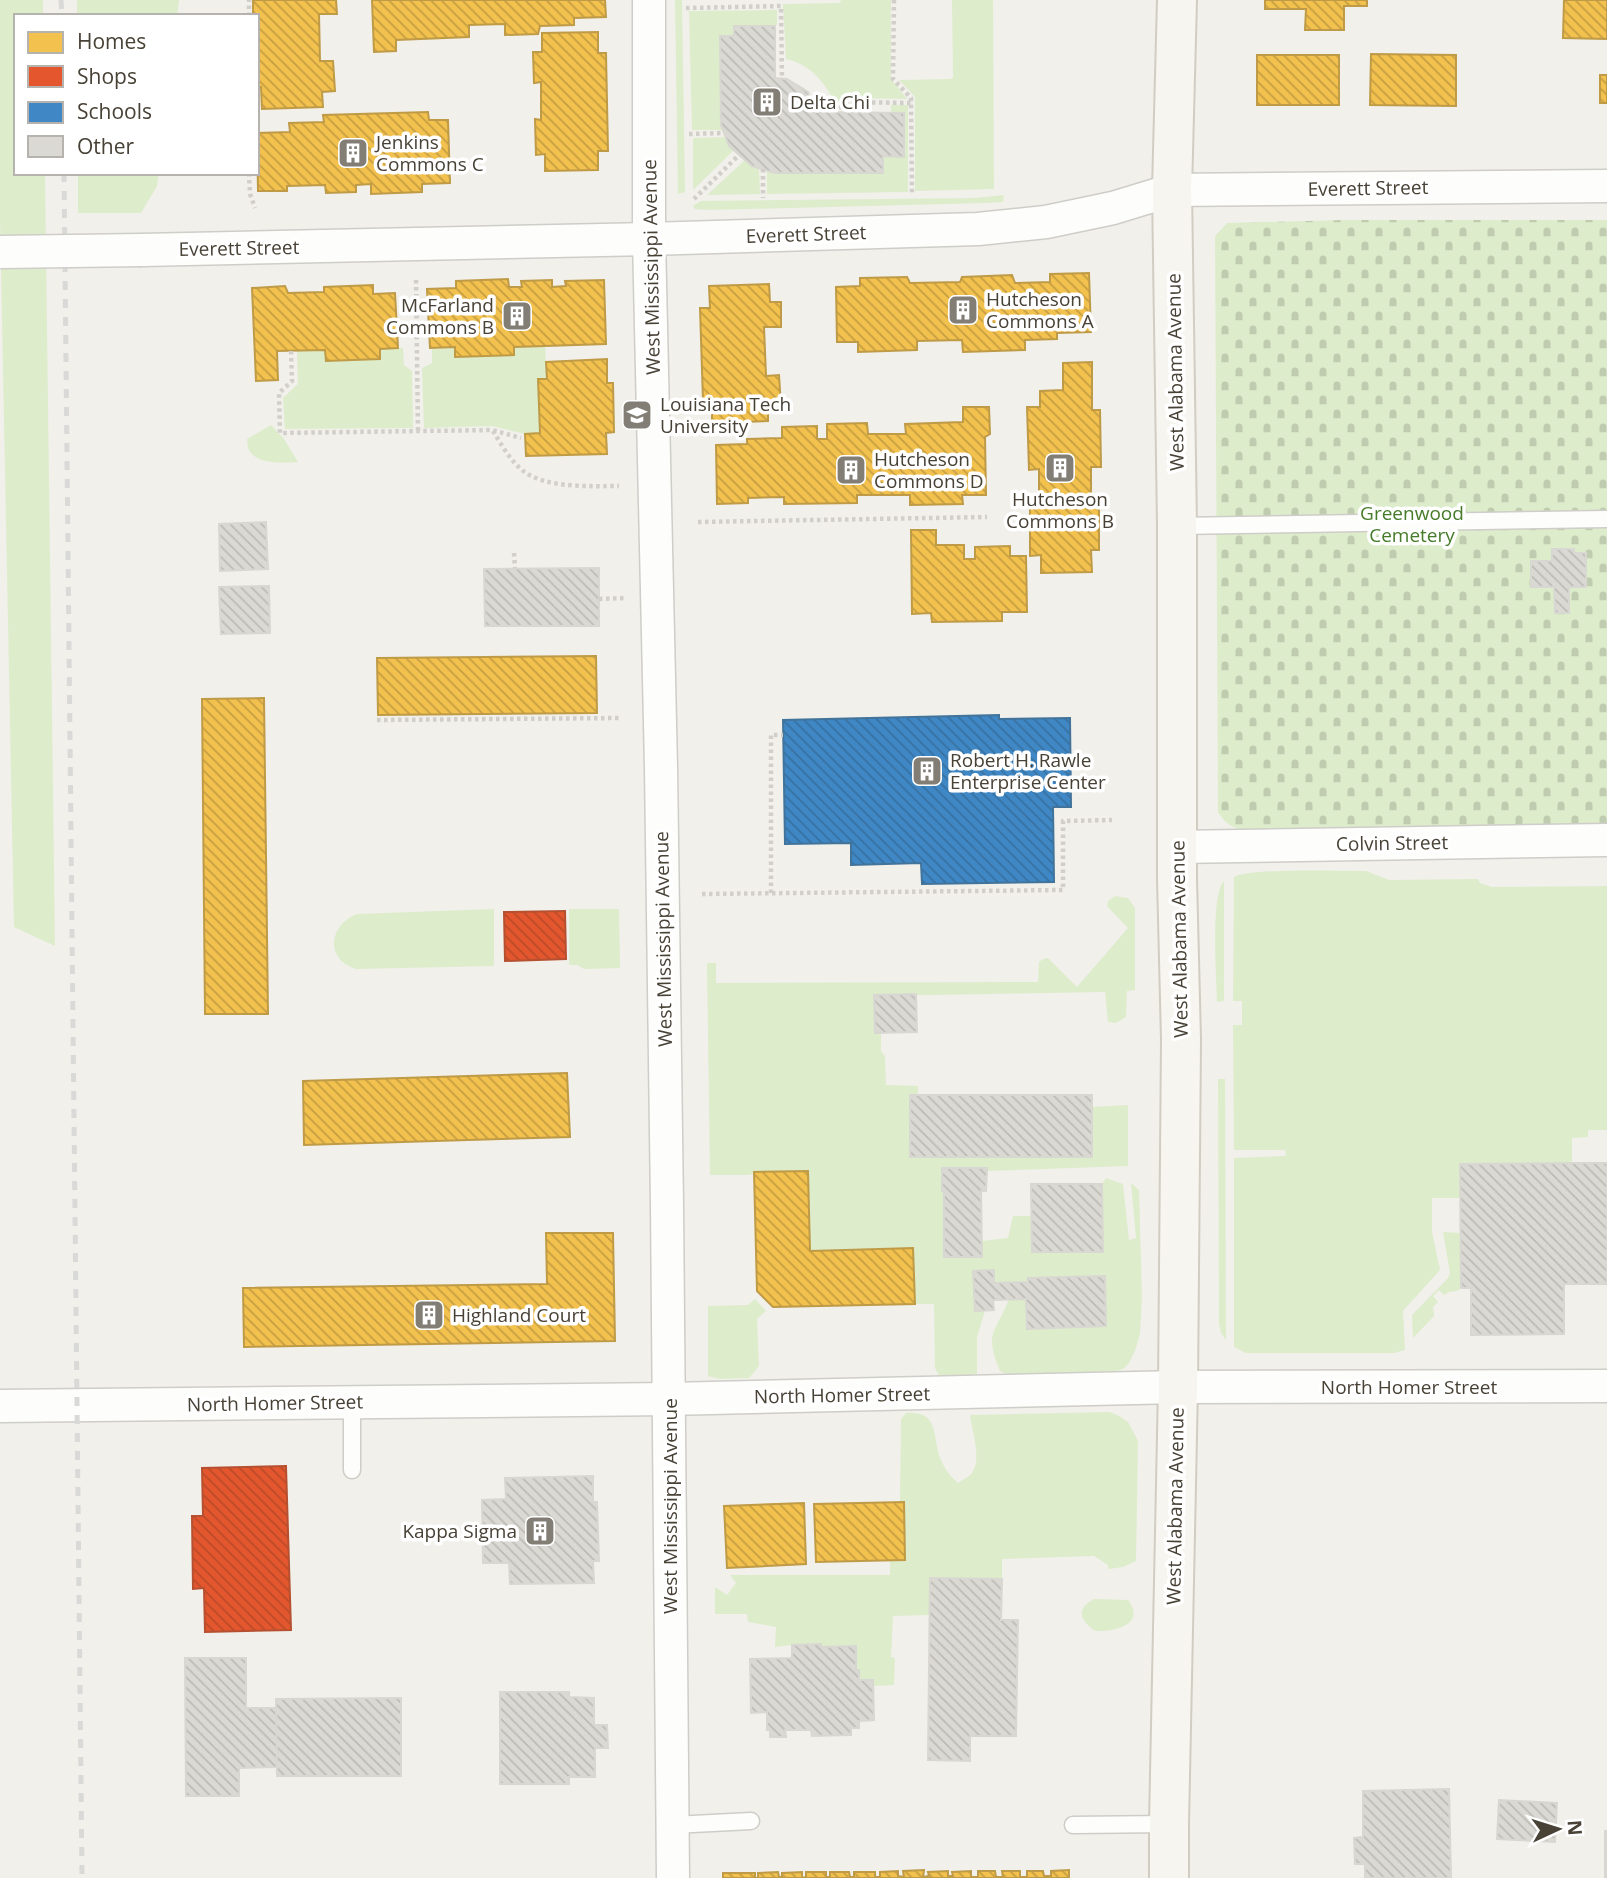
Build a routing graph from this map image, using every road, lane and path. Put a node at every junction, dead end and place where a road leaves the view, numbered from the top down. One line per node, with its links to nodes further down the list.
1 (649, 0): 19 (street, West Mississippi Avenue)
2 (894, 0): 6 (path)
3 (1177, 0): 14 (main road, West Alabama Avenue)
4 (686, 8): 5 (path)
5 (782, 78)
6 (911, 103): 7 (path); 15 (path)
7 (833, 112)
8 (689, 134): 9 (path)
9 (724, 134)
10 (739, 155): 17 (path)
11 (762, 169): 16 (path)
12 (249, 175): 18 (path)
13 (1607, 186): 14 (street, Everett Street)
14 (1172, 190): 19 (street, Everett Street); 30 (main road, West Alabama Avenue)
15 (912, 195)
16 (763, 198)
17 (694, 199)
18 (255, 208)
19 (649, 239): 20 (street, Everett Street, bridge); 45 (street, West Mississippi Avenue)
20 (0, 252)
21 (416, 280): 24 (path)
22 (291, 351): 24 (path)
23 (492, 430): 24 (path); 25 (path); 26 (path)
24 (418, 431)
25 (521, 438)
26 (619, 486)
27 (987, 517): 29 (path)
28 (1607, 519): 30 (lane)
29 (698, 522)
30 (1177, 526): 40 (main road, West Alabama Avenue)
31 (514, 552): 32 (path)
32 (515, 568)
33 (599, 598): 34 (path)
34 (628, 598)
35 (622, 718): 36 (path)
36 (377, 720)
37 (783, 735): 41 (path)
38 (1112, 820): 41 (path)
39 (1607, 840): 40 (street, Colvin Street)
40 (1177, 847): 44 (main road, West Alabama Avenue)
41 (771, 893): 42 (path)
42 (702, 894)
43 (1607, 1386): 44 (street, North Homer Street)
44 (1178, 1387): 45 (street, North Homer Street); 50 (main road, West Alabama Avenue)
45 (669, 1399): 46 (street, North Homer Street); 51 (street, West Mississippi Avenue)
46 (352, 1402): 47 (street, North Homer Street); 48 (lane)
47 (0, 1406)
48 (352, 1470)
49 (751, 1821): 51 (lane)
50 (1169, 1824): 52 (lane); 54 (main road, West Alabama Avenue)
51 (673, 1825): 53 (street, West Mississippi Avenue)
52 (1073, 1825)
53 (673, 1878)
54 (1169, 1878)

